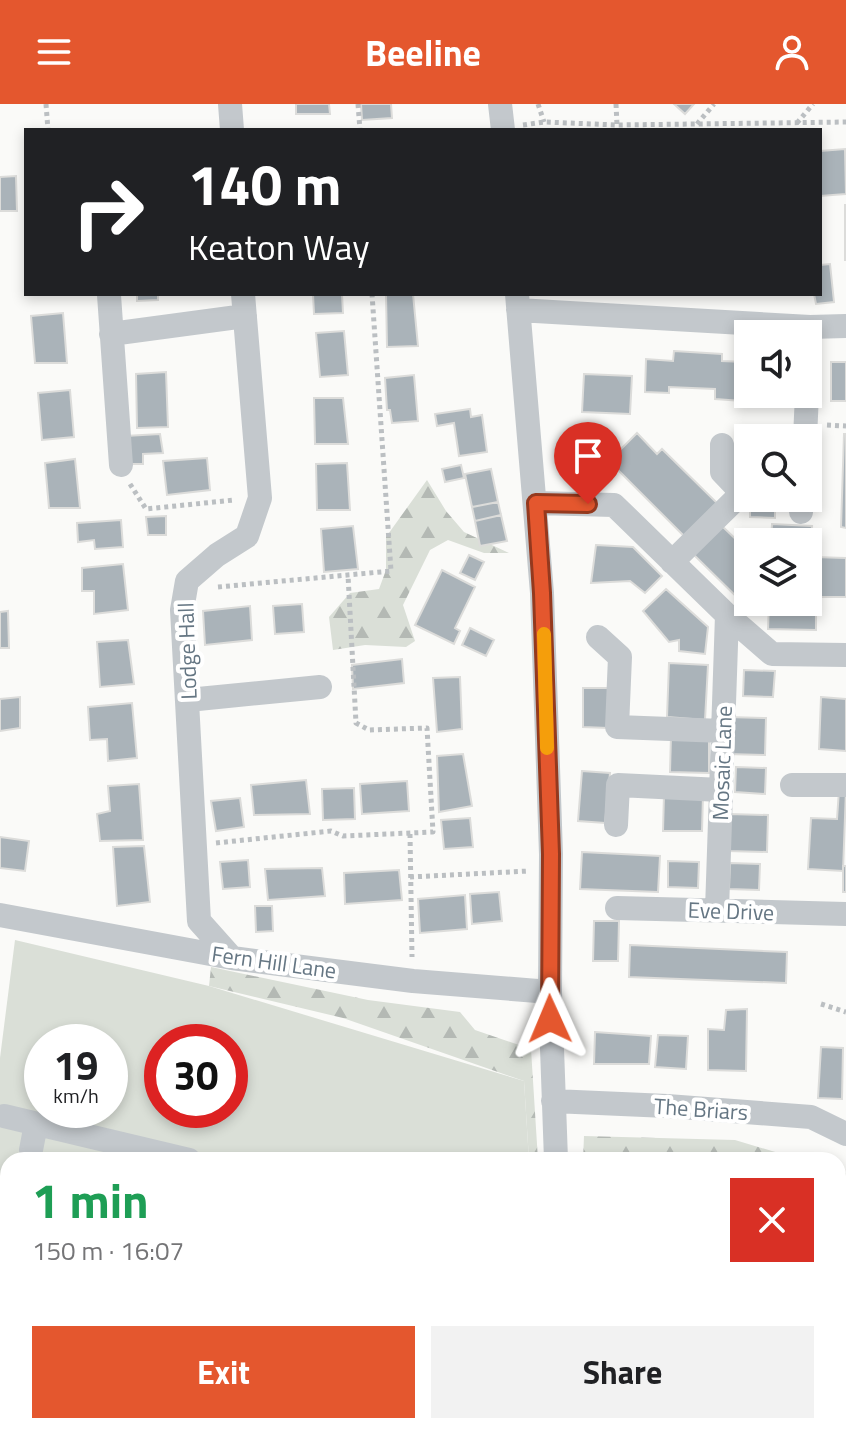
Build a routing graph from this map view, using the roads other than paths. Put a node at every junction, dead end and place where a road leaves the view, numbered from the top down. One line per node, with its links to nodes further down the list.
1 (230, 104): 2 (street)
2 (232, 128)
3 (109, 296): 10 (street)
4 (518, 302): 6 (street); 13 (street)
5 (244, 305): 10 (street, Lodge Hall); 19 (street, Lodge Hall)
6 (644, 306): 7 (street)
7 (755, 320)
8 (846, 326): 9 (street)
9 (822, 327)
10 (111, 334): 12 (street)
11 (722, 445): 14 (street)
12 (121, 465)
13 (536, 503): 14 (street); 30 (street)
14 (672, 562): 15 (street)
15 (727, 615): 17 (street); 20 (street, Mosaic Lane)
16 (598, 637): 20 (street)
17 (846, 655)
18 (320, 687): 19 (street)
19 (188, 700): 29 (street, Lodge Hall)
20 (723, 731): 23 (street, Mosaic Lane)
21 (792, 785): 22 (street)
22 (846, 785)
23 (721, 790): 24 (street); 26 (street, Mosaic Lane)
24 (616, 825)
25 (617, 908): 26 (street, Eve Drive)
26 (717, 910): 27 (street, Eve Drive)
27 (846, 914)
28 (0, 915): 29 (street, Fern Hill Lane)
29 (232, 958): 30 (street, Fern Hill Lane)
30 (550, 992): 31 (street)
31 (553, 1101): 36 (street, The Briars); 39 (street)
32 (4, 1116): 33 (street)
33 (24, 1121)
34 (35, 1128): 37 (street)
35 (53, 1128): 38 (street)
36 (846, 1134)
37 (31, 1150)
38 (155, 1152)
39 (556, 1152)

